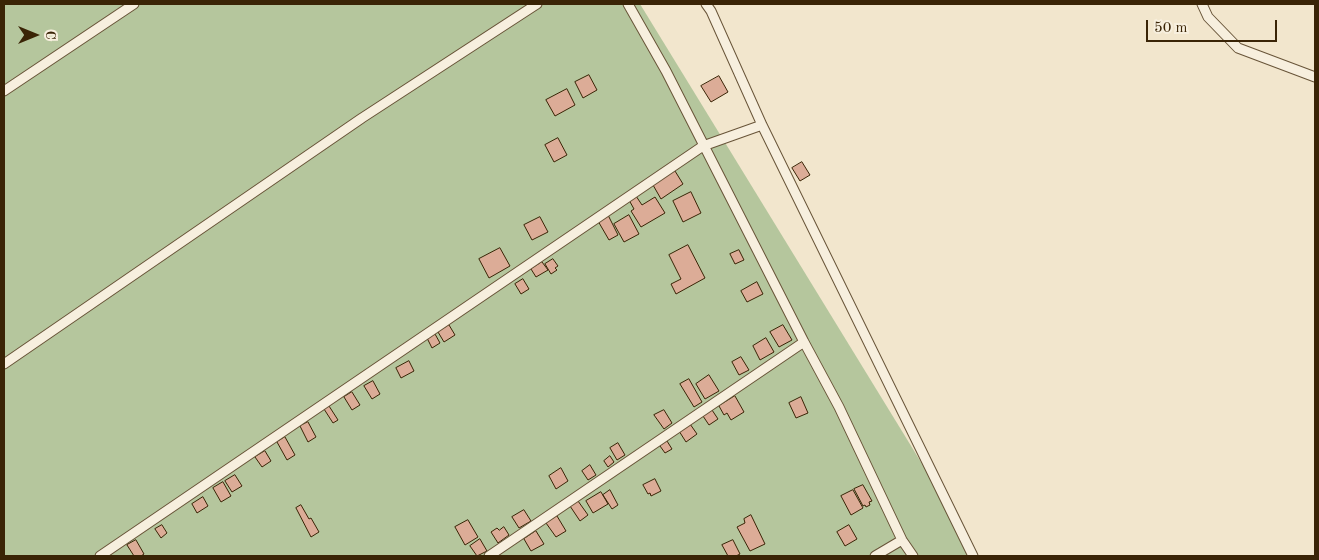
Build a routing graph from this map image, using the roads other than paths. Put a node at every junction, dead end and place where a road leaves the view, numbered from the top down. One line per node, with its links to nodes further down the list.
1 (134, 4): 7 (lane)
2 (536, 4): 11 (lane)
3 (628, 4): 9 (lane)
4 (706, 4): 8 (lane)
5 (1202, 4): 6 (lane)
6 (1315, 77)
7 (4, 91)
8 (762, 125): 9 (lane); 17 (lane)
9 (703, 146): 10 (lane); 13 (lane)
10 (804, 342): 12 (lane); 14 (lane)
11 (4, 364)
12 (902, 540): 15 (lane); 16 (lane)
13 (100, 556)
14 (490, 556)
15 (875, 556)
16 (913, 556)
17 (973, 556)

